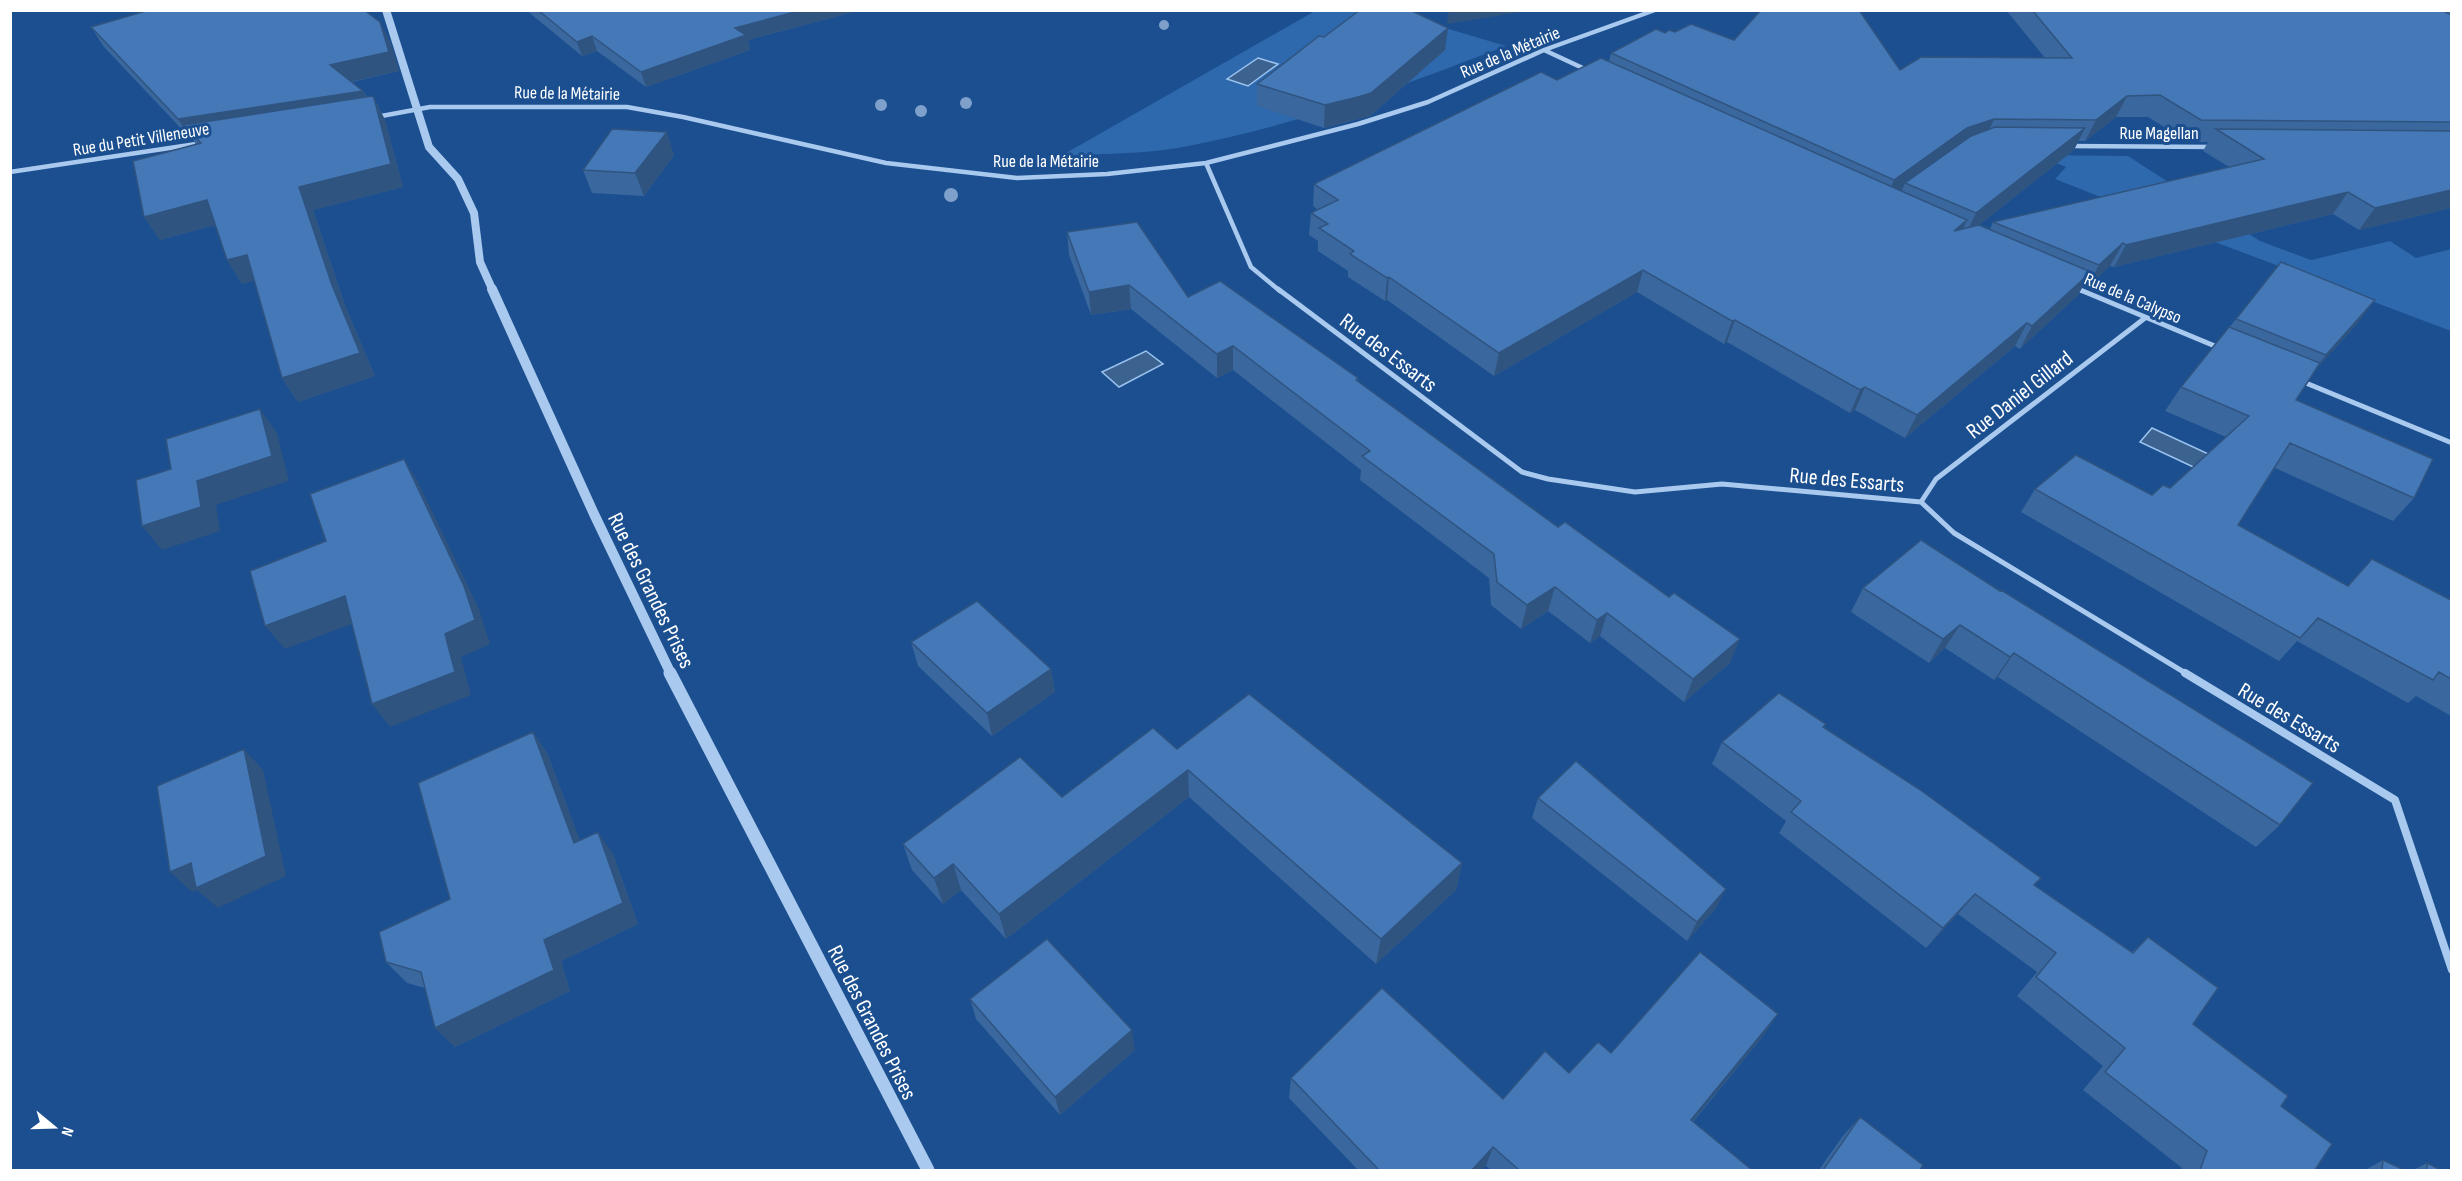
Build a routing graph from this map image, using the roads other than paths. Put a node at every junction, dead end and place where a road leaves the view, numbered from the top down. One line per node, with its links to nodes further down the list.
1 (386, 10): 5 (street, Rue des Grandes Prises)
2 (1654, 10): 3 (street, Rue de la Métairie)
3 (1544, 50): 4 (street); 10 (street, Rue de la Métairie)
4 (1594, 73)
5 (417, 110): 6 (street); 10 (street, Rue de la Métairie); 19 (street, Rue des Grandes Prises)
6 (369, 118)
7 (207, 142): 11 (street, Rue du Petit Villeneuve)
8 (2060, 146): 9 (street, Rue Magellan)
9 (2226, 147)
10 (1206, 163): 17 (street, Rue des Essarts)
11 (10, 172)
12 (2069, 286): 13 (street, Rue de la Calypso)
13 (2145, 318): 14 (street, Rue de la Calypso); 17 (street, Rue Daniel Gillard)
14 (2232, 354)
15 (2298, 380): 16 (street)
16 (2451, 443)
17 (1921, 502): 18 (street, Rue des Essarts)
18 (2451, 970)
19 (928, 1170)

